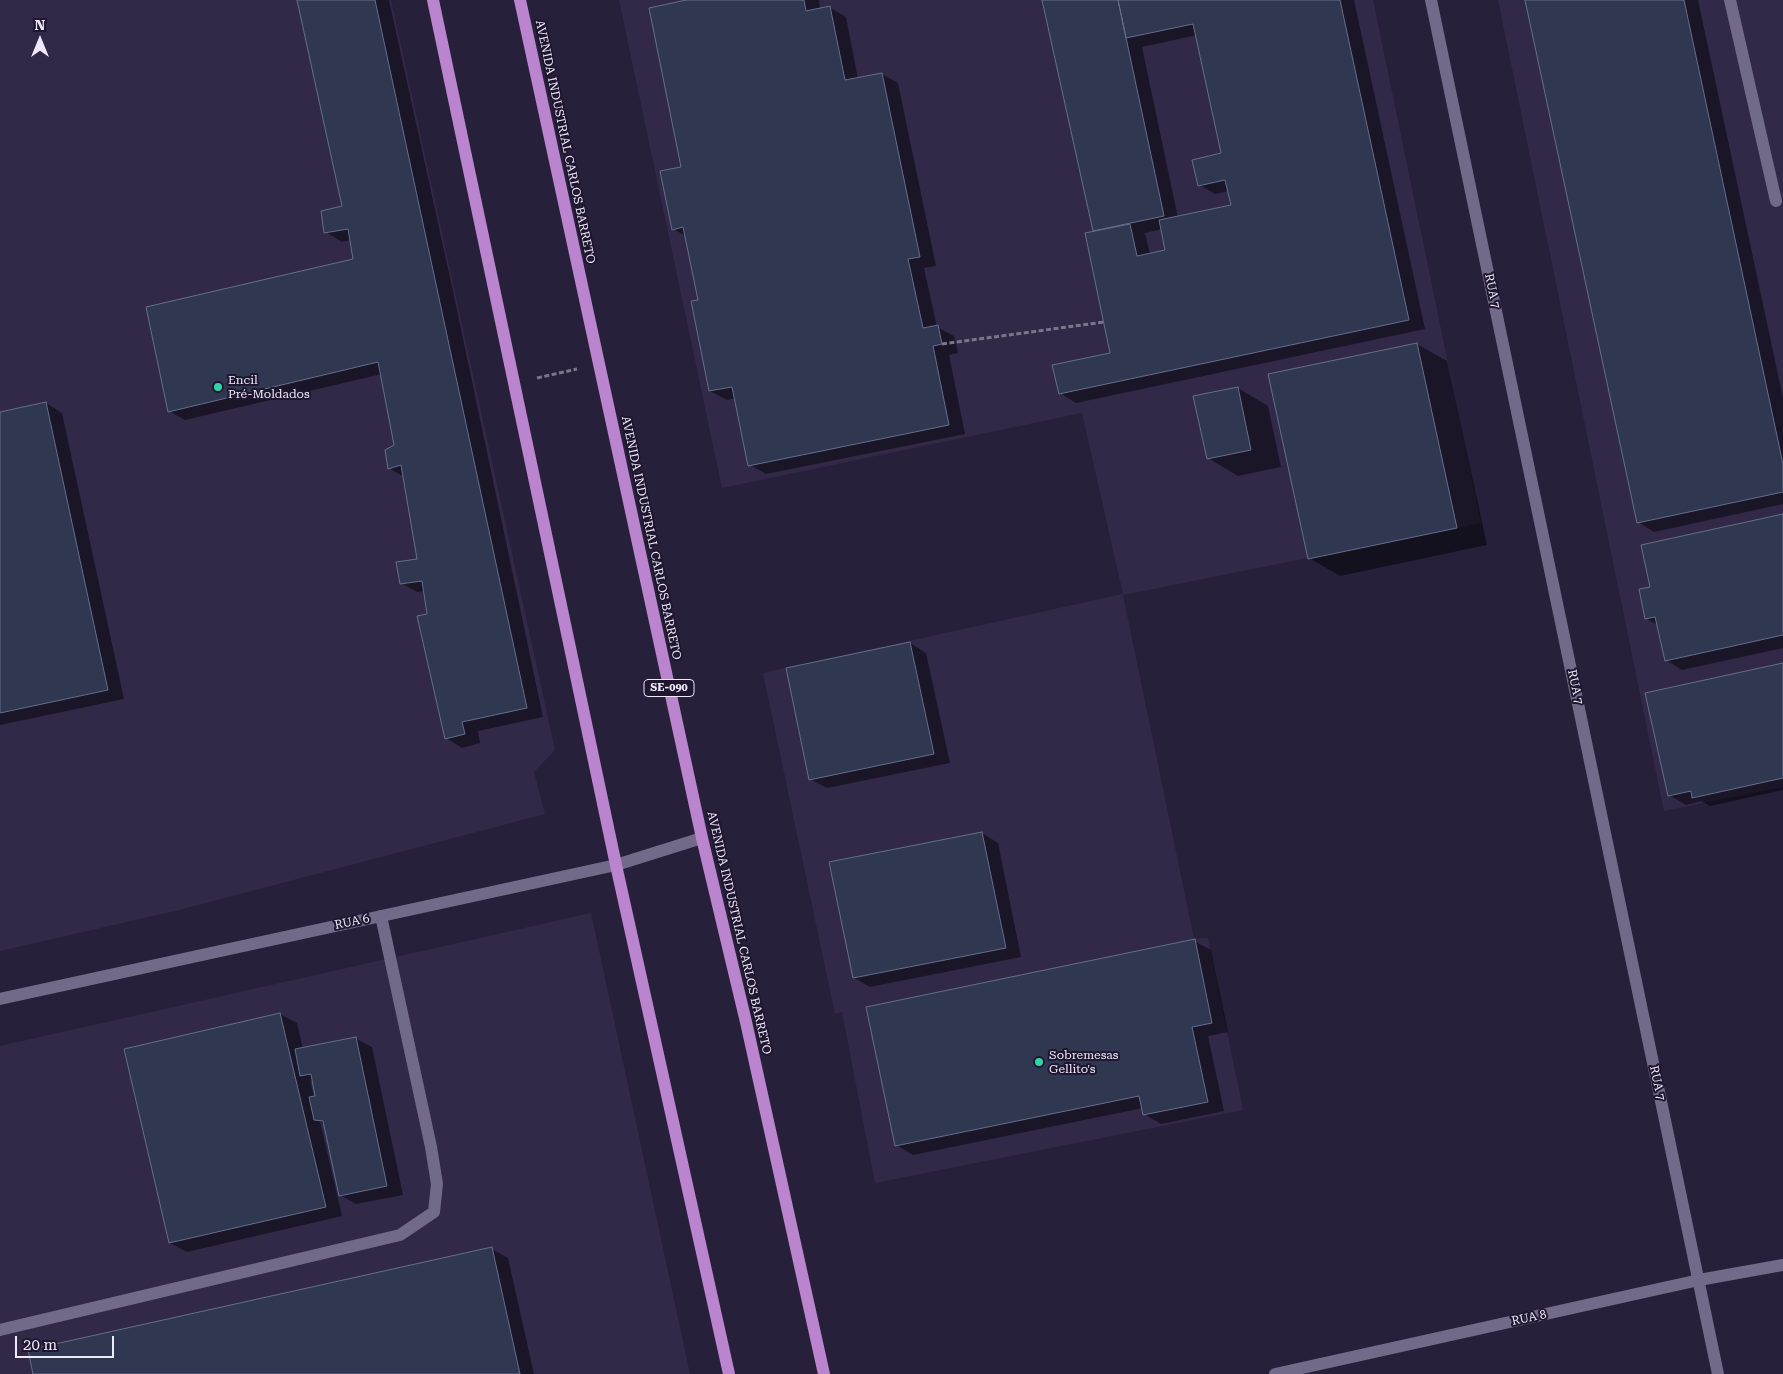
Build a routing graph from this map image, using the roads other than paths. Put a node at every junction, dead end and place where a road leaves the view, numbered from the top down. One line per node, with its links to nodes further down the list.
1 (433, 0): 7 (main road)
2 (520, 0): 6 (main road, AVENIDA INDUSTRIAL CARLOS BARRETO / SE-090)
3 (1431, 0): 11 (street, RUA 7)
4 (1730, 0): 5 (street)
5 (1776, 201)
6 (702, 838): 7 (street, RUA 6); 14 (main road, AVENIDA INDUSTRIAL CARLOS BARRETO / SE-090)
7 (616, 865): 8 (street, RUA 6); 13 (main road)
8 (381, 916): 9 (street, RUA 6); 12 (street)
9 (0, 999)
10 (1783, 1266): 11 (street, RUA 8)
11 (1698, 1280): 15 (street, RUA 8); 16 (street, RUA 7)
12 (0, 1330)
13 (729, 1374)
14 (824, 1374)
15 (1275, 1374)
16 (1718, 1374)

